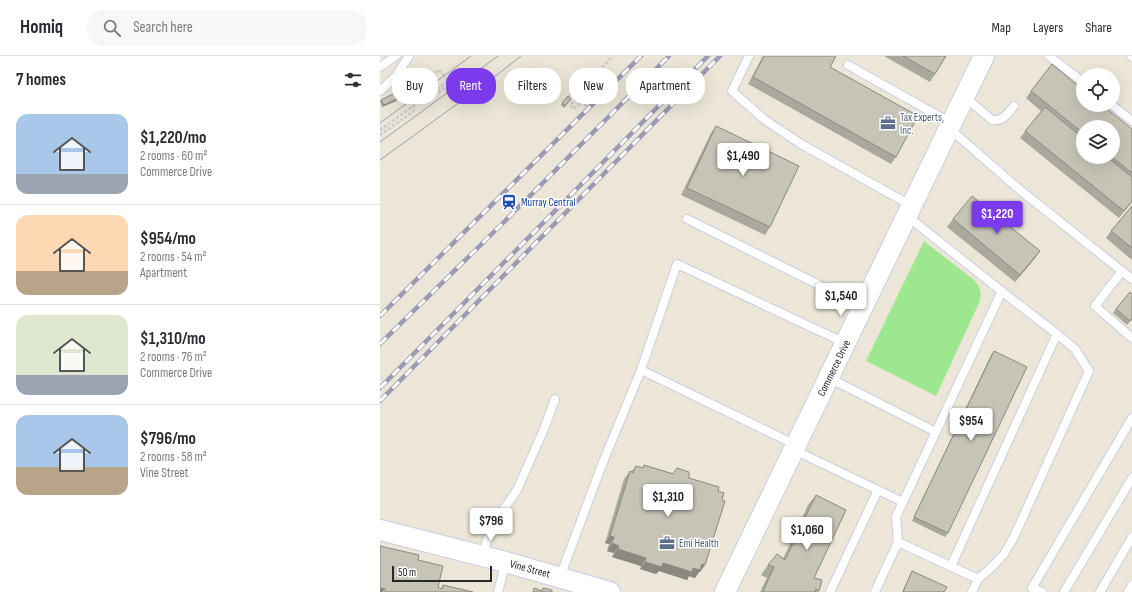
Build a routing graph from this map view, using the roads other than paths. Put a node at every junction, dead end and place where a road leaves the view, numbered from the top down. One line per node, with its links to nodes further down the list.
1 (396, 56): 7 (lane)
2 (409, 56): 9 (lane)
3 (749, 56): 15 (lane)
4 (984, 56): 10 (street, Commerce Drive)
5 (1049, 56): 8 (lane)
6 (848, 65): 14 (lane)
7 (380, 67)
8 (1076, 77)
9 (380, 91)
10 (964, 97): 11 (lane); 14 (street, Commerce Drive)
11 (1014, 106)
12 (1120, 111): 13 (lane)
13 (1132, 121)
14 (951, 126): 15 (street, Commerce Drive); 17 (lane)
15 (910, 211): 19 (lane); 20 (street, Commerce Drive)
16 (687, 219): 20 (lane)
17 (1122, 271): 18 (lane); 22 (lane)
18 (1132, 279)
19 (1002, 291): 21 (lane); 28 (lane)
20 (863, 308): 23 (street, Commerce Drive)
21 (1058, 334): 38 (lane); 40 (lane)
22 (1132, 338)
23 (846, 344): 24 (lane); 25 (street, Commerce Drive)
24 (640, 370): 29 (lane); 39 (lane)
25 (829, 378): 28 (lane); 29 (street, Commerce Drive)
26 (555, 399): 36 (lane)
27 (1132, 418): 48 (lane)
28 (936, 432): 32 (lane)
29 (795, 448): 31 (lane); 44 (street, Commerce Drive)
30 (1132, 478): 49 (lane)
31 (878, 490): 32 (lane); 45 (lane)
32 (903, 502): 35 (lane)
33 (380, 530): 36 (street, Vine Street)
34 (1132, 537): 50 (lane)
35 (898, 542): 38 (lane); 46 (lane)
36 (482, 556): 37 (street, Vine Street)
37 (506, 562): 39 (street, Vine Street); 42 (lane)
38 (951, 566): 40 (lane)
39 (560, 577): 43 (street, Vine Street)
40 (978, 579): 47 (lane)
41 (1132, 584): 51 (lane)
42 (498, 592)
43 (610, 592)
44 (725, 592)
45 (830, 592)
46 (874, 592)
47 (972, 592)
48 (1042, 592)
49 (1064, 592)
50 (1100, 592)
51 (1128, 592)

